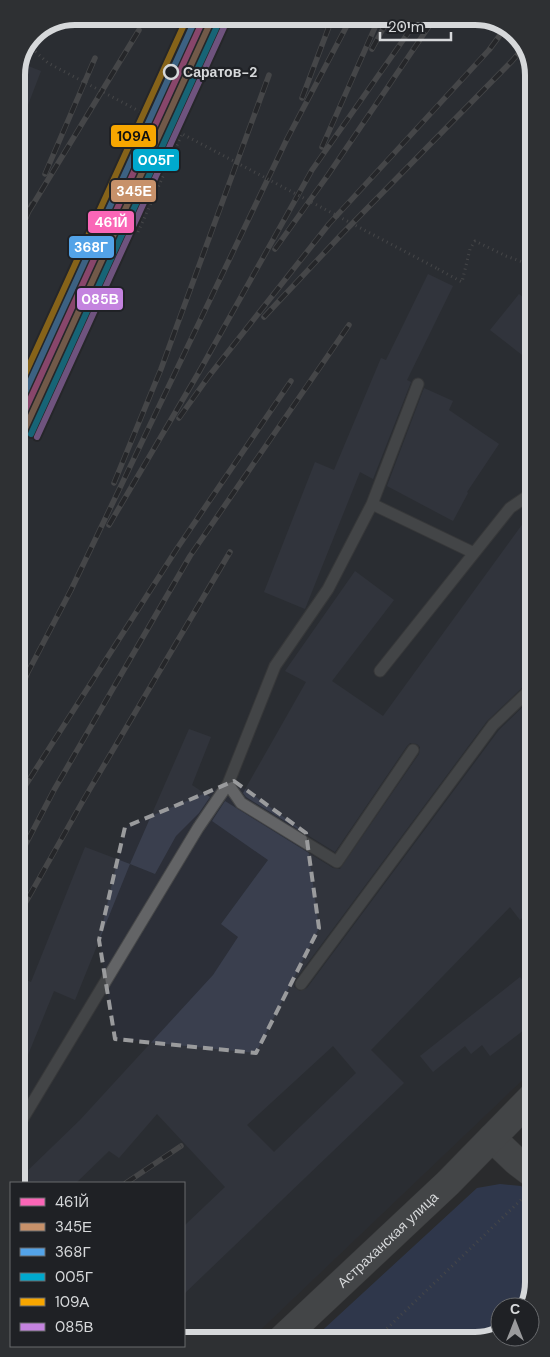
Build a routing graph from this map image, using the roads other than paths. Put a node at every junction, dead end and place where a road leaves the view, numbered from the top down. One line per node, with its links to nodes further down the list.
1 (418, 384): 3 (lane)
2 (525, 497): 4 (lane)
3 (372, 504): 4 (lane); 8 (lane)
4 (474, 553): 5 (lane)
5 (380, 671)
6 (525, 694): 9 (lane)
7 (413, 750): 8 (lane)
8 (228, 784): 11 (lane)
9 (301, 984)
10 (525, 1104): 12 (main road, Астраханская улица)
11 (25, 1115)
12 (492, 1138): 13 (main road); 14 (main road, Астраханская улица)
13 (525, 1175)
14 (289, 1332)

